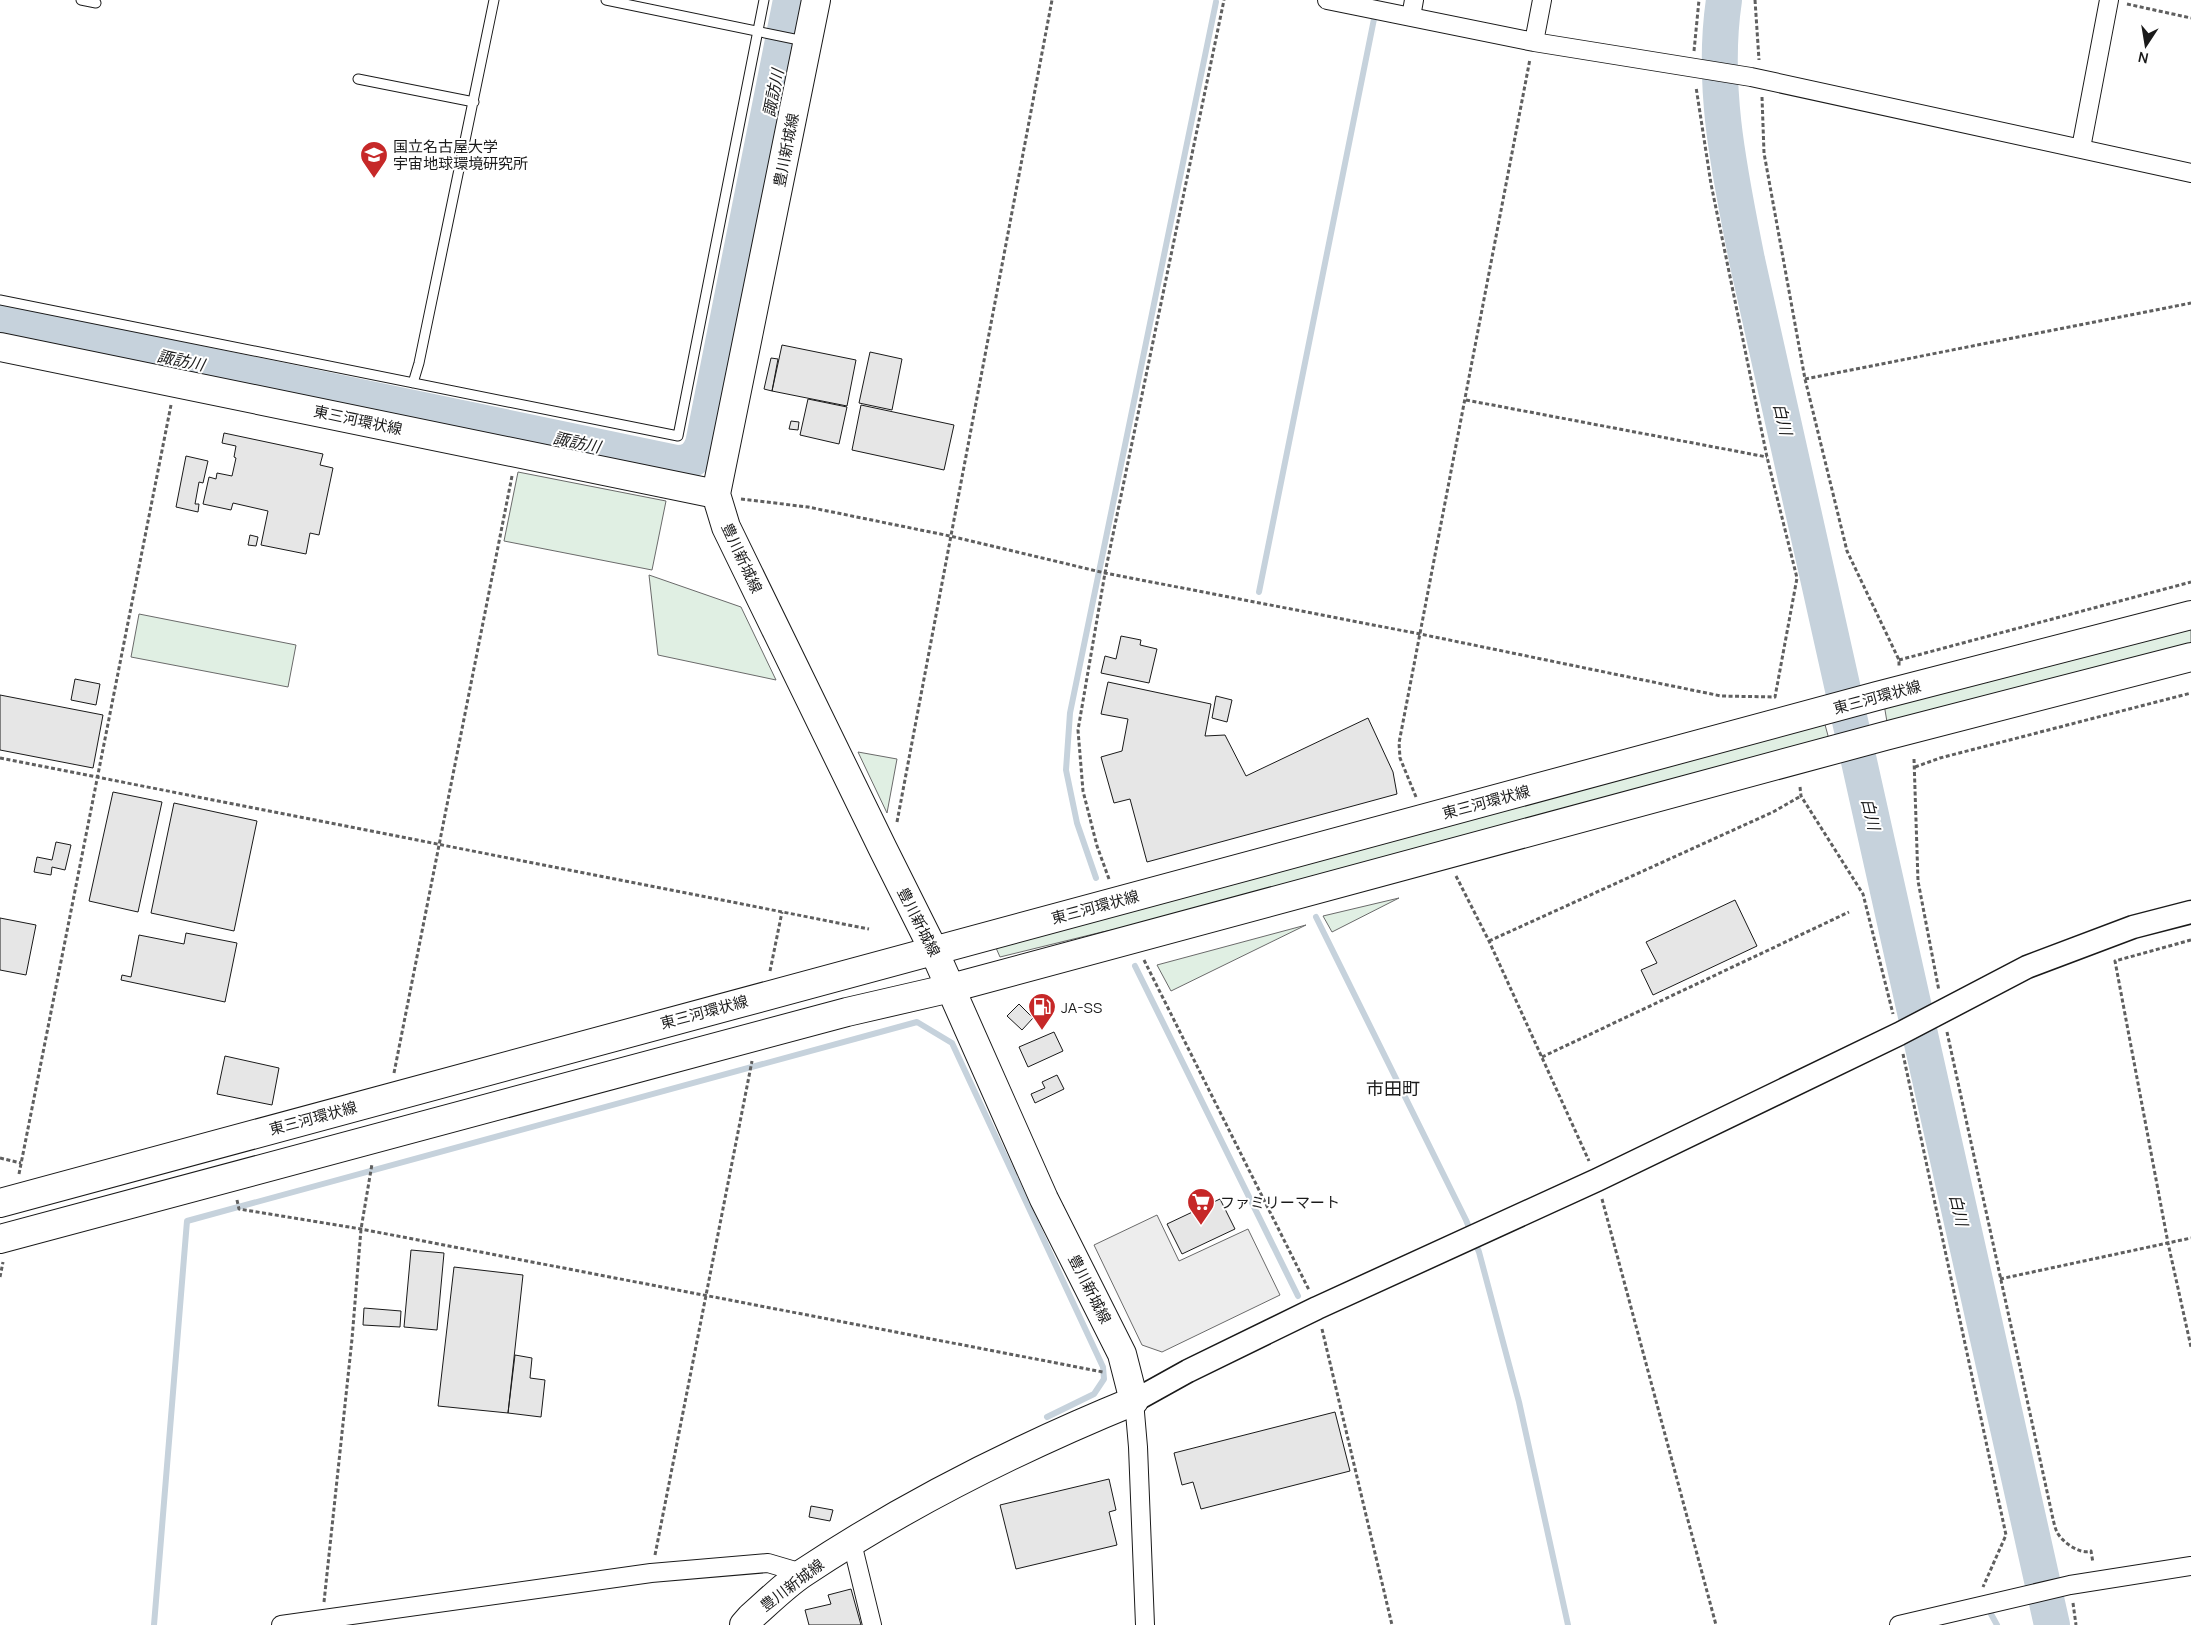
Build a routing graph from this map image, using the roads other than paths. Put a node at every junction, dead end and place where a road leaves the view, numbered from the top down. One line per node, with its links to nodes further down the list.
1 (81, 0): 9 (lane)
2 (494, 0): 16 (lane)
3 (606, 0): 12 (lane)
4 (764, 0): 12 (lane)
5 (816, 0): 13 (main road, 豊川新城線)
6 (1327, 0): 10 (street)
7 (1542, 0): 14 (street)
8 (2109, 0): 17 (street)
9 (96, 3)
10 (1356, 3): 11 (street)
11 (1413, 8): 14 (street)
12 (758, 31): 13 (lane); 21 (lane)
13 (802, 40): 22 (main road, 豊川新城線)
14 (1534, 42): 17 (street)
15 (358, 78): 16 (lane)
16 (474, 102): 21 (lane)
17 (2081, 148): 18 (street)
18 (2191, 173)
19 (0, 300): 21 (lane)
20 (0, 347): 22 (main road, 東三河環状線)
21 (413, 383)
22 (716, 494): 26 (main road, 豊川新城線)
23 (2191, 615): 26 (main road, 東三河環状線)
24 (2191, 657): 27 (main road)
25 (2191, 912): 30 (street)
26 (934, 951): 27 (main road, 豊川新城線); 28 (main road, 東三河環状線)
27 (952, 988): 29 (main road); 30 (main road, 豊川新城線)
28 (7, 1201)
29 (0, 1239)
30 (1131, 1389): 31 (main road, 豊川新城線); 37 (street)
31 (852, 1543): 33 (main road, 豊川新城線); 36 (street)
32 (2191, 1566): 38 (street)
33 (802, 1574): 34 (street); 35 (main road, 豊川新城線)
34 (281, 1625)
35 (744, 1625)
36 (872, 1625)
37 (1145, 1625)
38 (1899, 1625)

